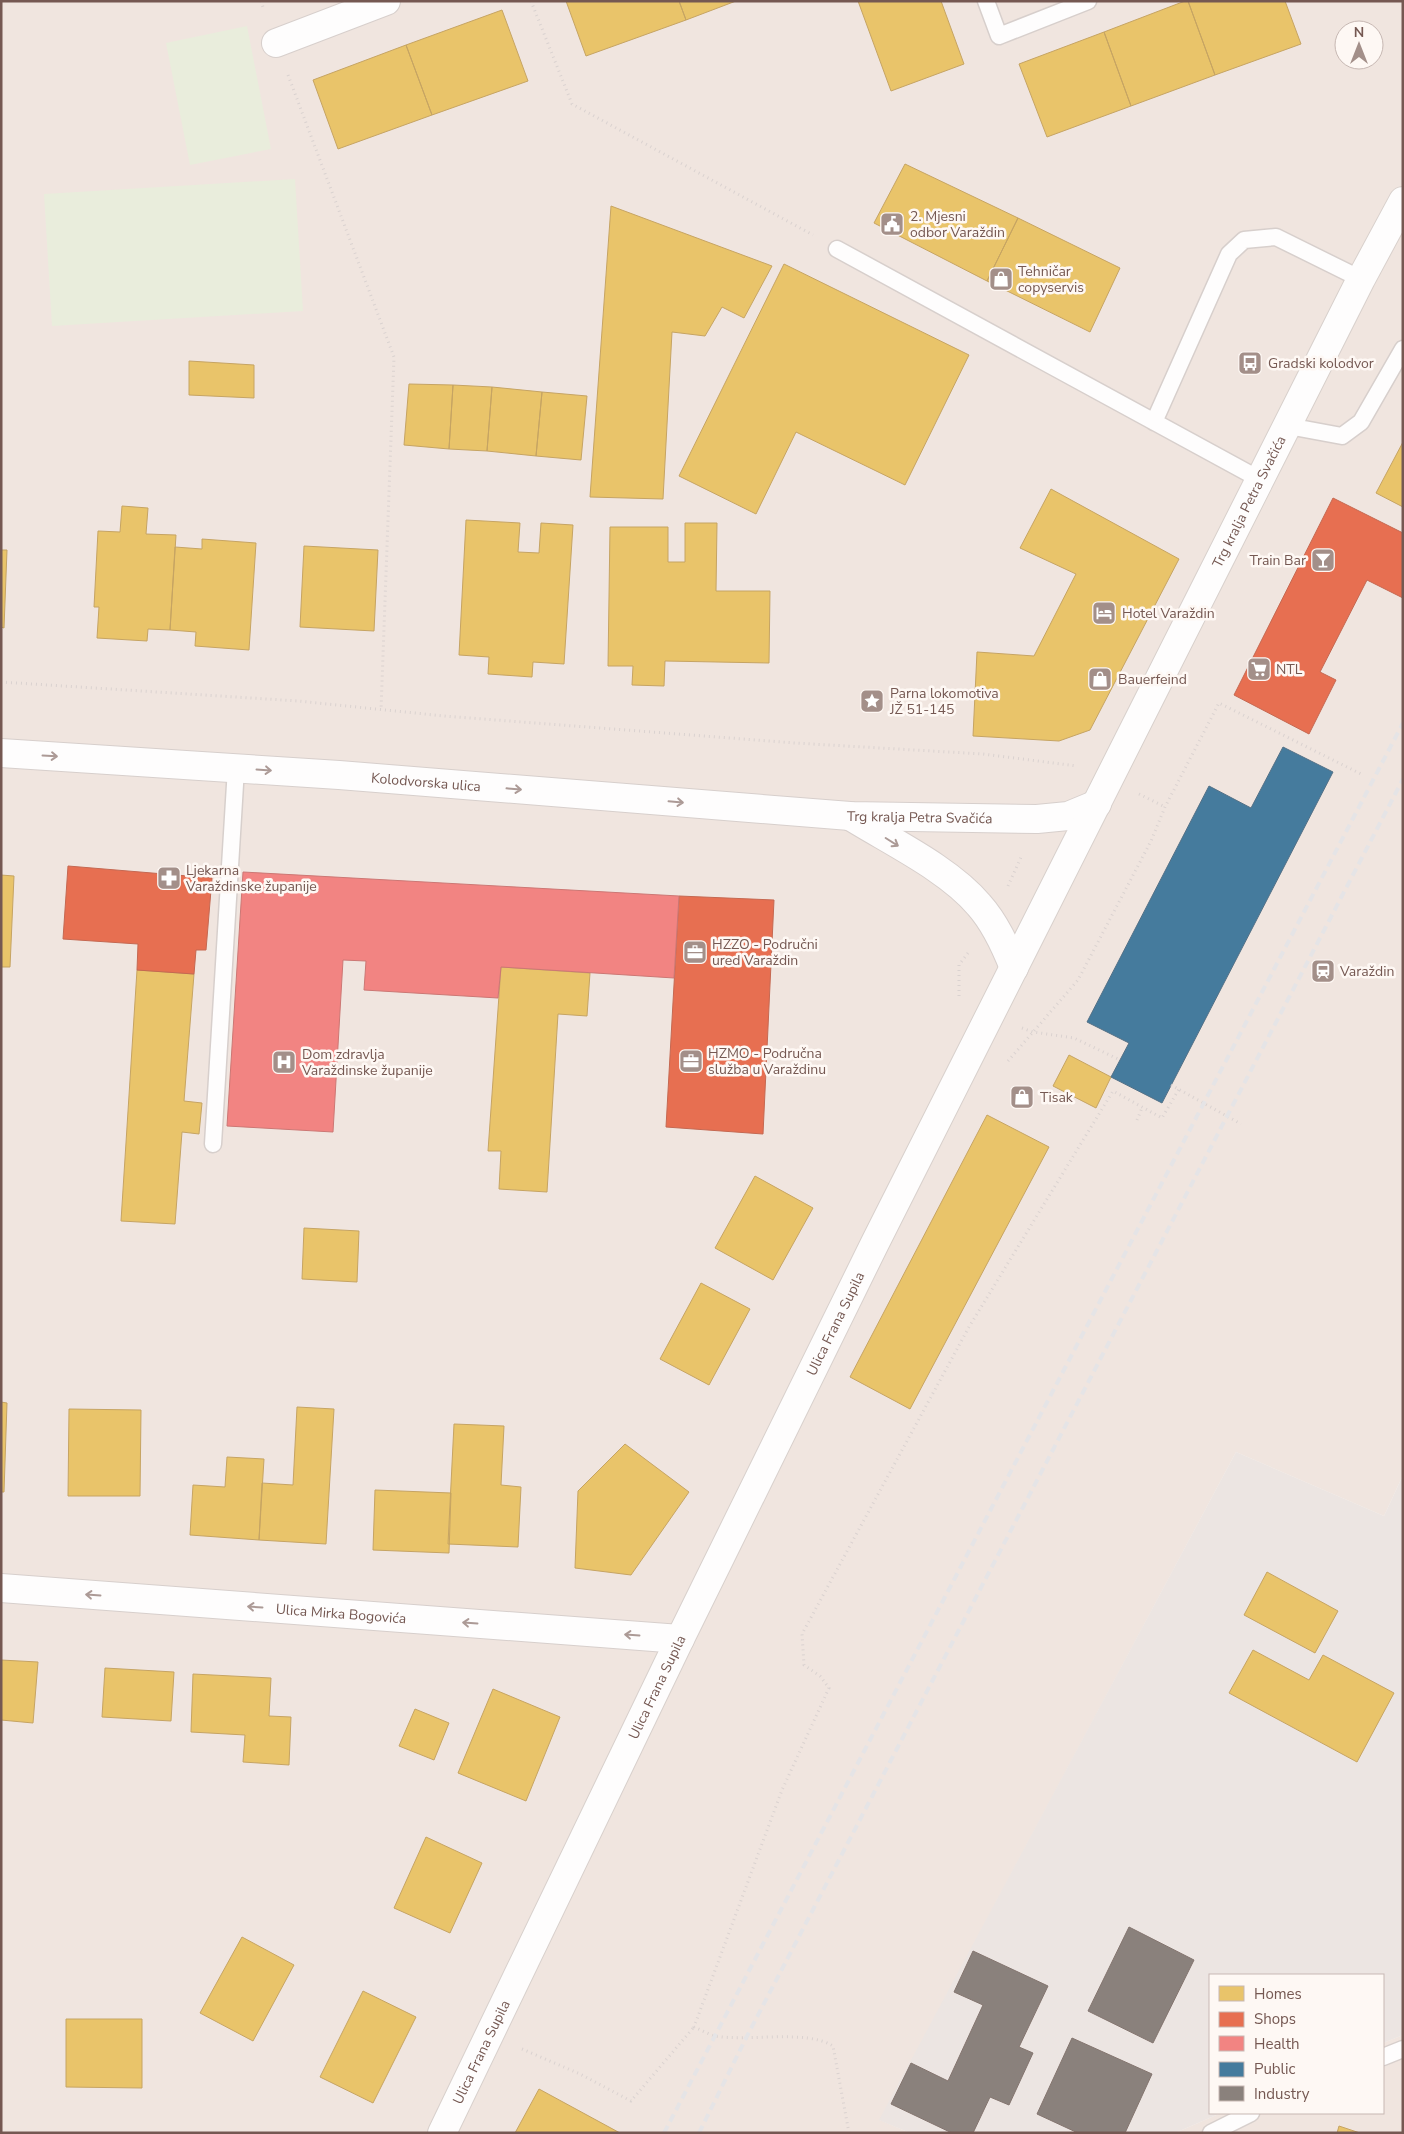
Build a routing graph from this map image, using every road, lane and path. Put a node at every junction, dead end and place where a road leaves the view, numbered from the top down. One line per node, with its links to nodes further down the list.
1 (261, 1): 6 (path)
2 (386, 1): 6 (main road)
3 (531, 1): 8 (path)
4 (986, 1): 5 (lane)
5 (1088, 1)
6 (276, 42): 15 (path)
7 (1403, 201): 9 (main road, Trg kralja Petra Svačića)
8 (837, 249): 11 (lane)
9 (1361, 279): 11 (lane); 12 (main road, Trg kralja Petra Svačića)
10 (1403, 349): 12 (lane)
11 (1154, 422): 13 (lane)
12 (1288, 426): 13 (main road, Trg kralja Petra Svačića)
13 (1260, 480): 20 (main road, Trg kralja Petra Svačića)
14 (1, 682): 15 (path)
15 (381, 710): 17 (path)
16 (1, 753): 18 (main road, Kolodvorska ulica, one-way to 18)
17 (1080, 766)
18 (236, 768): 21 (main road, Kolodvorska ulica, one-way to 21); 32 (lane)
19 (1361, 774): 24 (path)
20 (1097, 804): 21 (main road, Trg kralja Petra Svačića); 22 (main road, Trg kralja Petra Svačića)
21 (850, 816): 22 (main road, Trg kralja Petra Svačića, one-way to 22)
22 (1014, 968): 23 (main road, Trg kralja Petra Svačića)
23 (991, 1014): 24 (path); 33 (main road, Trg kralja Petra Svačića)
24 (1033, 1032): 25 (path); 26 (path)
25 (1120, 1060)
26 (1002, 1068)
27 (1171, 1085): 28 (path)
28 (1179, 1089): 29 (path); 31 (path)
29 (1142, 1108): 30 (path); 36 (path)
30 (1137, 1120)
31 (1241, 1124)
32 (212, 1144)
33 (875, 1243): 35 (main road, Ulica Frana Supila)
34 (1, 1588): 35 (main road, Ulica Mirka Bogovića, one-way to 34)
35 (680, 1639): 41 (main road, Ulica Frana Supila)
36 (694, 2027): 37 (path); 42 (path)
37 (519, 2048)
38 (1403, 2049): 39 (lane)
39 (1384, 2057)
40 (1249, 2114): 43 (lane)
41 (442, 2133)
42 (849, 2133)
43 (1211, 2133)

